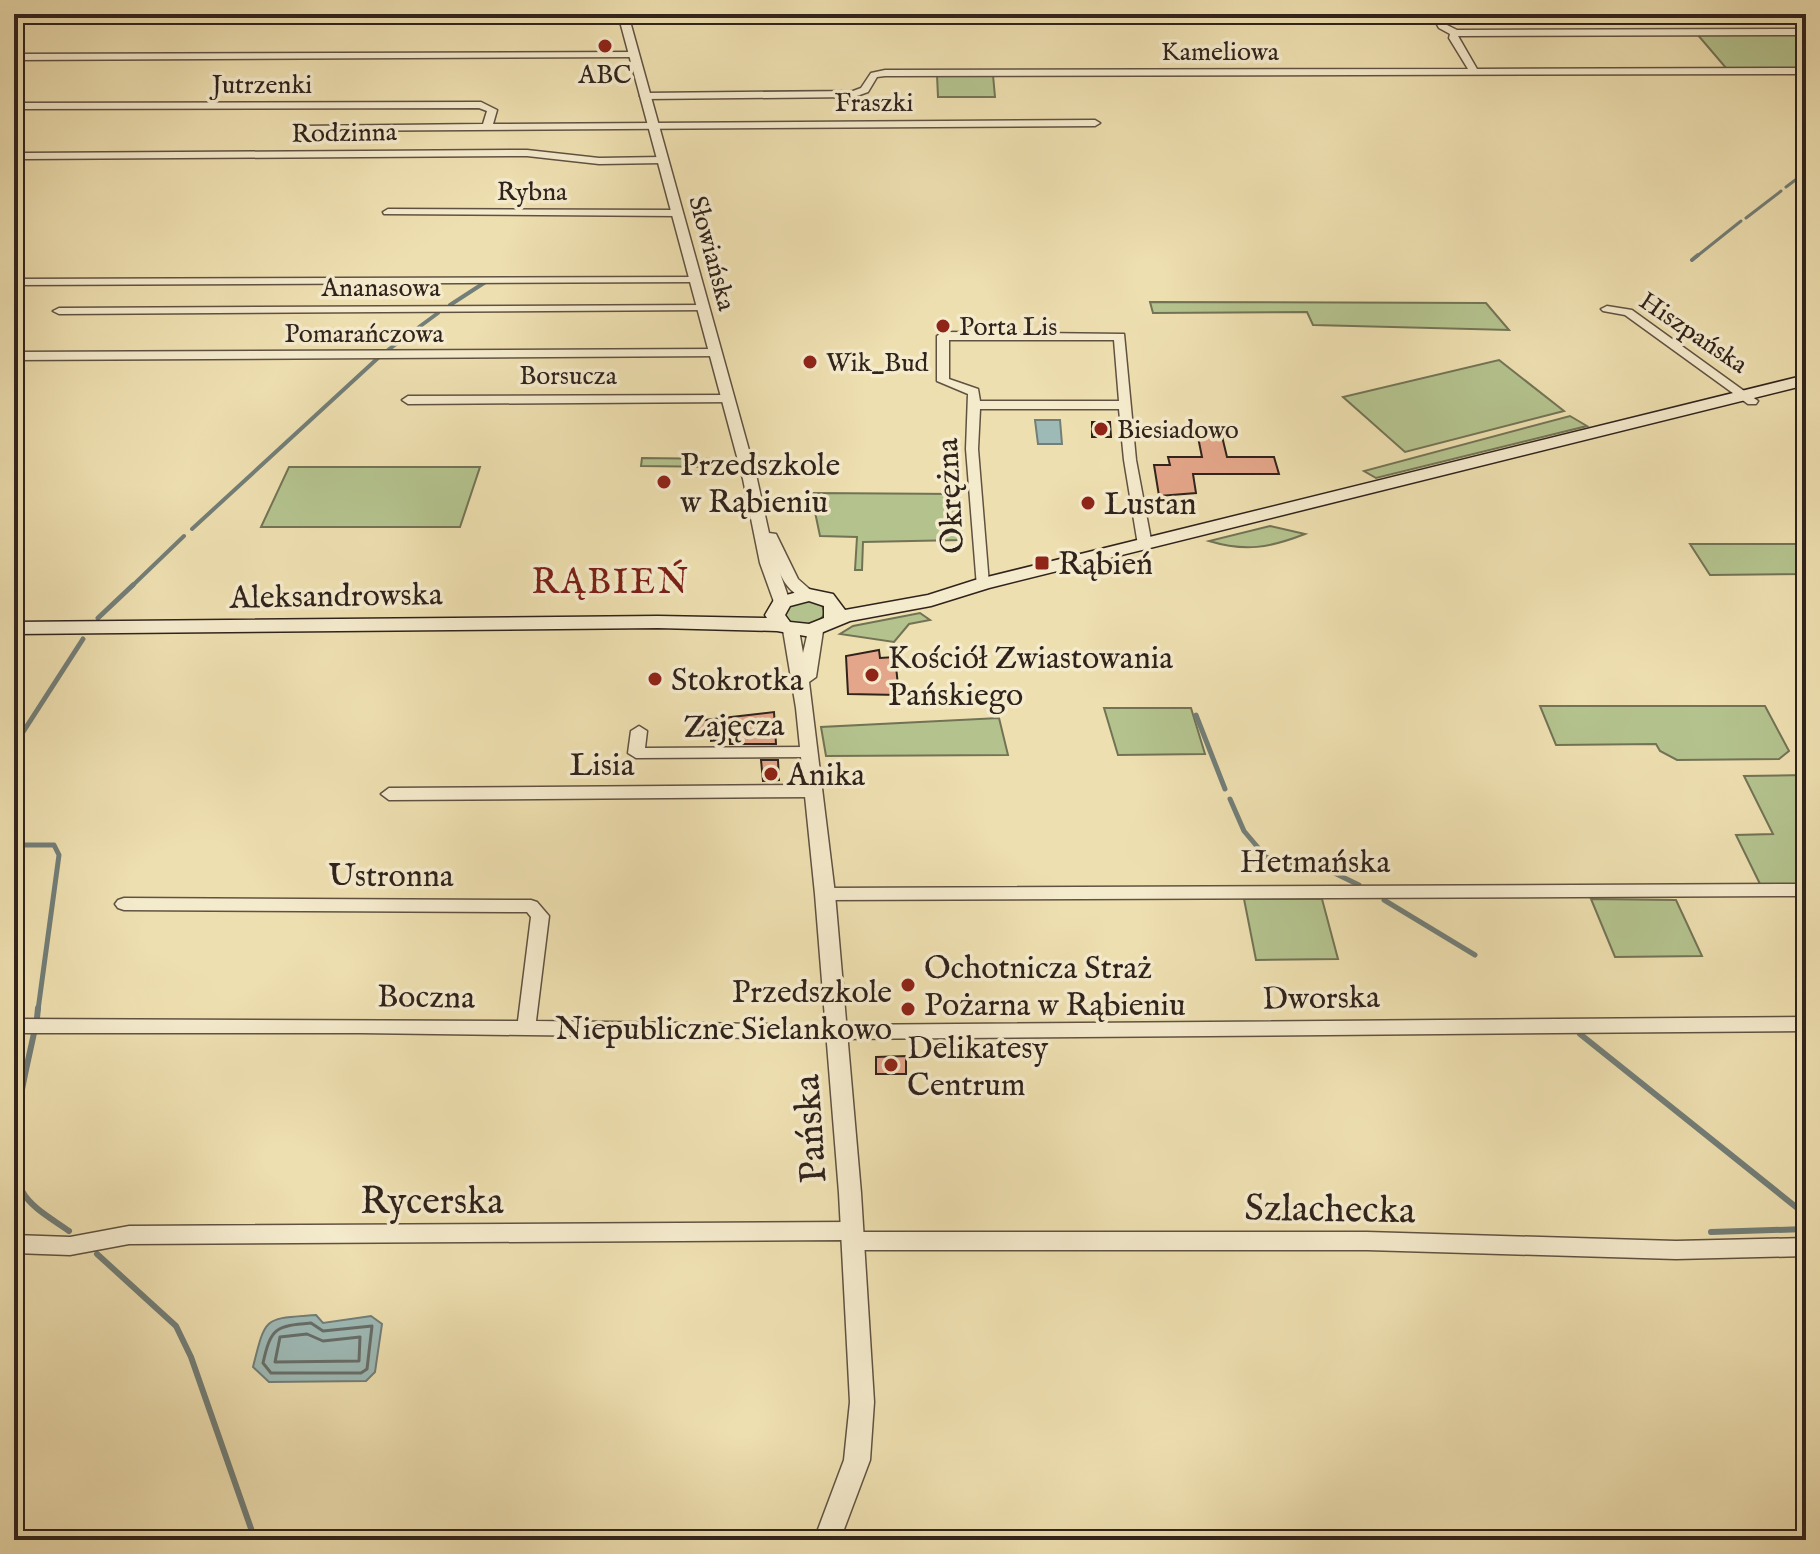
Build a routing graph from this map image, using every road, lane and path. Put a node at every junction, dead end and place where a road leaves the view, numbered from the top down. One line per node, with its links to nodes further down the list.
1 (623, 14): 5 (street, Słowiańska)
2 (1435, 14): 4 (street)
3 (1806, 32): 4 (street)
4 (1455, 33): 7 (street)
5 (634, 54): 6 (street); 9 (street, Słowiańska)
6 (14, 57)
7 (1474, 71): 8 (street, Kameliowa); 9 (street, Kameliowa)
8 (1806, 71)
9 (645, 96): 12 (street, Słowiańska)
10 (14, 106): 13 (street, Jutrzenki)
11 (1095, 123): 12 (street, Fraszki)
12 (653, 126): 13 (street, Jutrzenki); 16 (street, Słowiańska)
13 (487, 127): 14 (street, Jutrzenki)
14 (305, 128)
15 (25, 156): 16 (street, Rodzinna)
16 (662, 160): 18 (street, Słowiańska)
17 (388, 212): 18 (street, Rybna)
18 (677, 213): 19 (street, Słowiańska)
19 (695, 279): 20 (street); 21 (street, Słowiańska)
20 (14, 282)
21 (703, 308): 23 (street, Ananasowa); 24 (street, Słowiańska)
22 (1607, 309): 28 (street, Hiszpańska)
23 (59, 311)
24 (715, 353): 25 (street, Pomarańczowa); 29 (street, Słowiańska)
25 (14, 356)
26 (1806, 380): 28 (main road)
27 (1806, 388): 28 (main road)
28 (1748, 398): 34 (main road)
29 (728, 399): 30 (street, Borsucza); 33 (street, Słowiańska)
30 (408, 400)
31 (974, 405): 32 (street, Okrężna); 32 (street, Okrężna); 35 (street, Okrężna)
32 (1125, 405): 34 (street, Okrężna)
33 (756, 505): 36 (street, Słowiańska); 38 (street, Słowiańska)
34 (1145, 545): 35 (main road)
35 (982, 584): 37 (main road)
36 (807, 594): 37 (main road); 38 (main road)
37 (833, 612): 40 (main road)
38 (783, 616): 39 (main road, Aleksandrowska); 40 (main road, Aleksandrowska); 41 (street, Pańska)
39 (14, 628)
40 (815, 631): 41 (street, Pańska)
41 (805, 708): 43 (street, Pańska)
42 (639, 731): 43 (street, Zajęcza)
43 (808, 752): 44 (street, Pańska)
44 (814, 791): 45 (street, Lisia); 47 (street, Pańska)
45 (389, 794)
46 (1806, 890): 47 (street, Hetmańska)
47 (825, 894): 52 (street, Pańska)
48 (124, 904): 51 (street, Ustronna)
49 (1806, 1024): 52 (street, Dworska)
50 (14, 1026): 51 (street, Boczna)
51 (526, 1028): 52 (street, Boczna)
52 (837, 1032): 53 (street, Pańska)
53 (852, 1236): 54 (street, Rycerska); 55 (street, Szlachecka); 56 (street, Pańska)
54 (14, 1244)
55 (1806, 1247)
56 (827, 1540)

